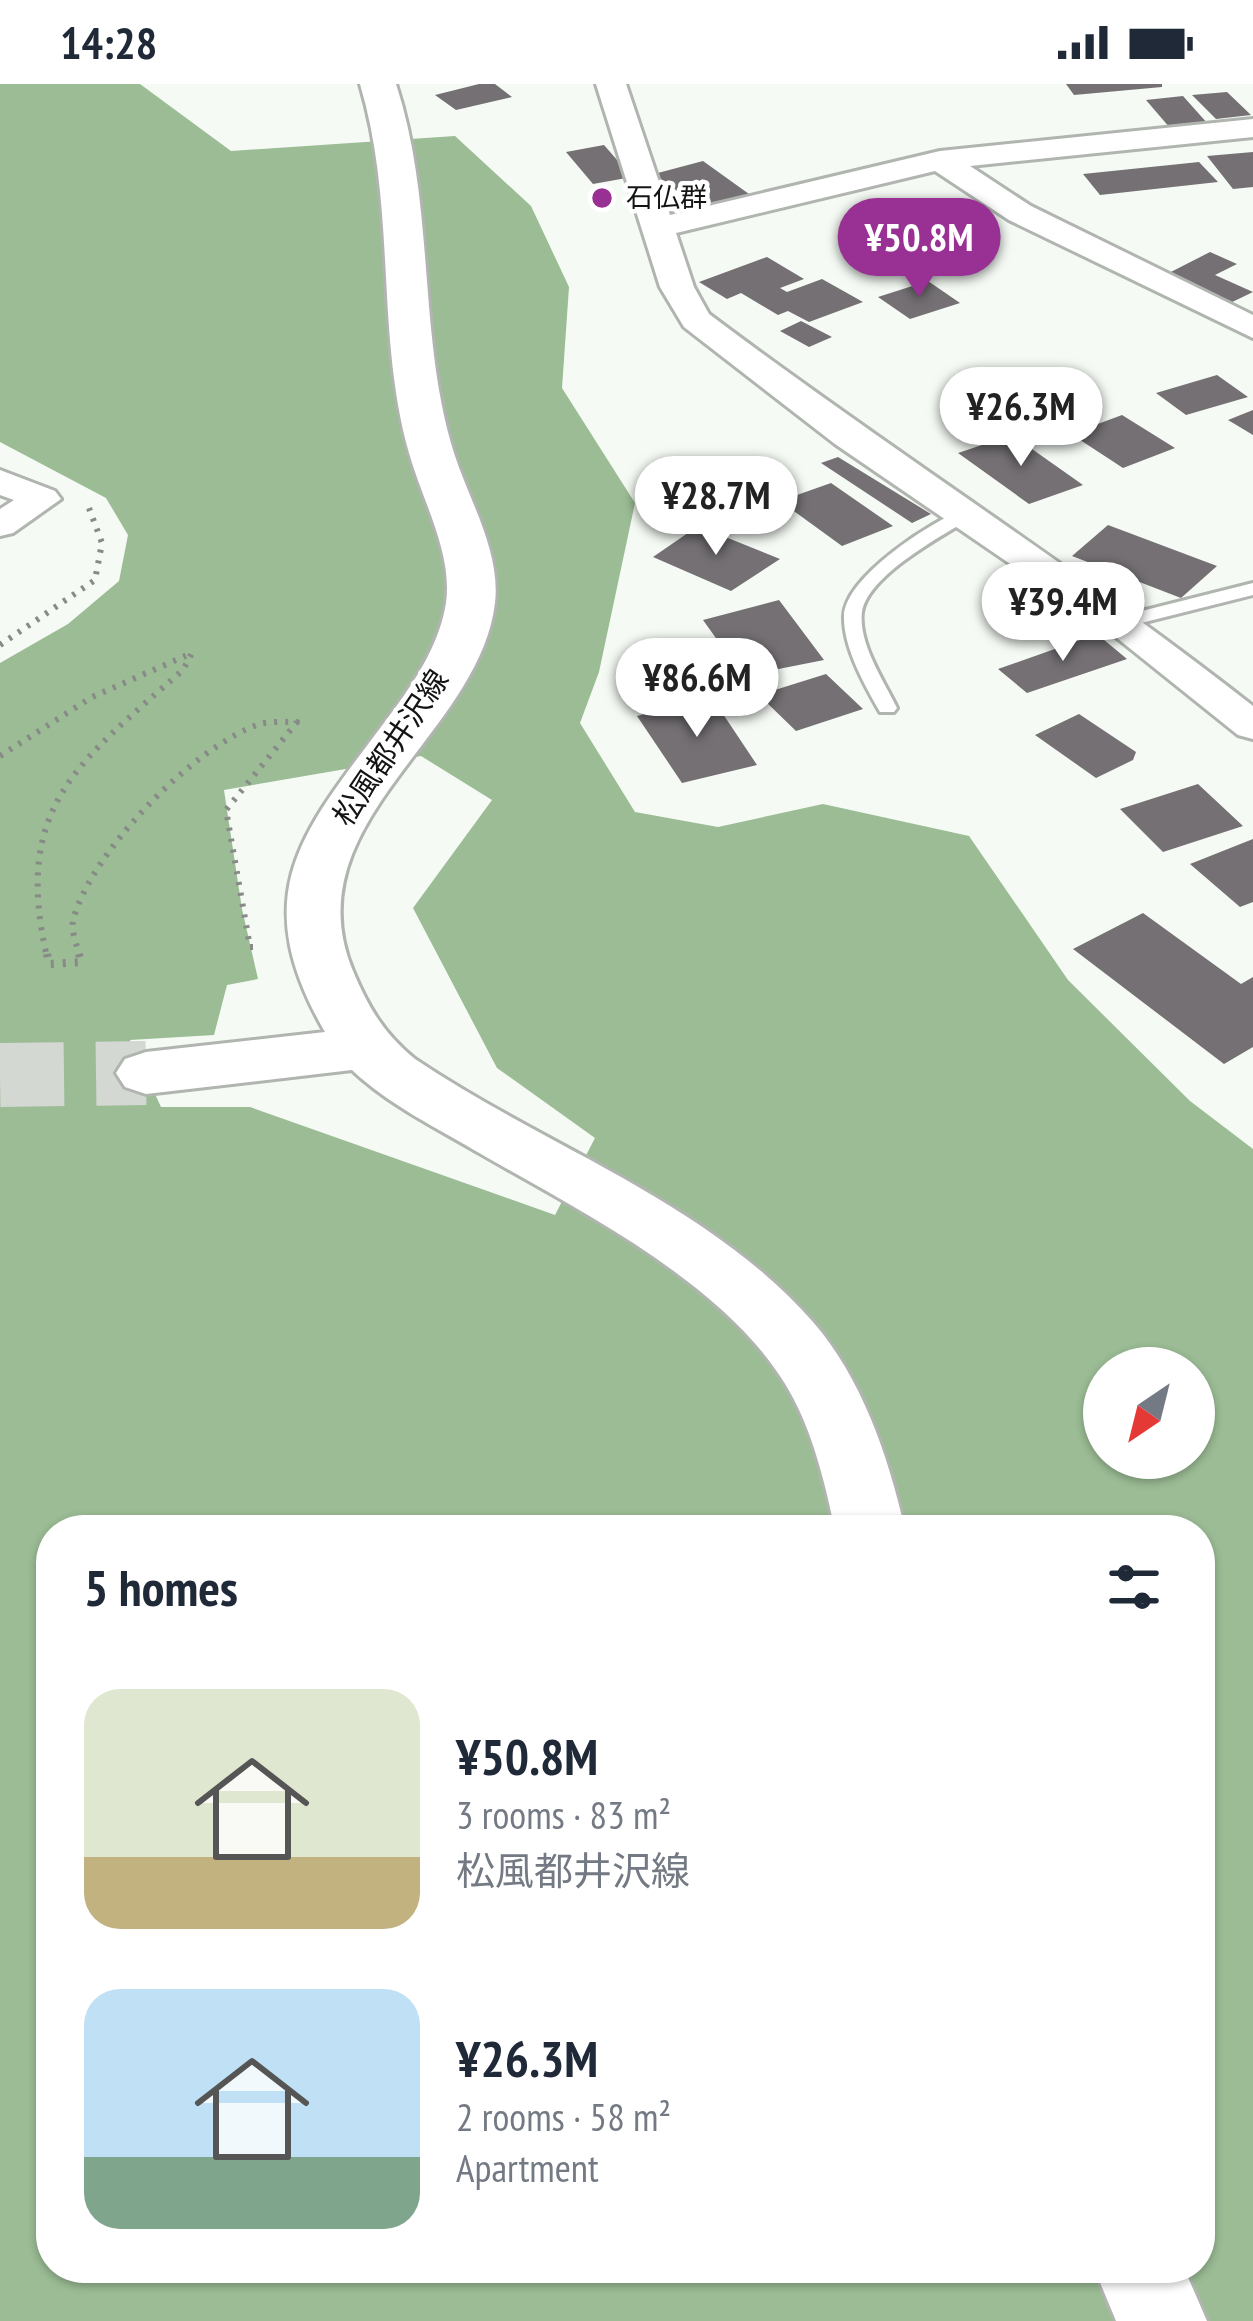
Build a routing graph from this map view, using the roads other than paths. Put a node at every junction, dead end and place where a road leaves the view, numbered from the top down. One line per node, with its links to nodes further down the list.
1 (378, 84): 14 (street, 松風都井沢線)
2 (611, 84): 5 (street)
3 (1253, 128): 4 (street)
4 (940, 160): 5 (street); 6 (street)
5 (656, 228): 8 (street)
6 (1253, 328)
7 (0, 481): 9 (street)
8 (967, 513): 11 (street); 12 (lane)
9 (0, 524)
10 (1253, 589): 11 (lane)
11 (1121, 622): 13 (street)
12 (887, 708)
13 (1253, 727)
14 (365, 1048): 15 (street); 16 (street, 松風都井沢線)
15 (146, 1072)
16 (867, 1515)
17 (1145, 2283): 18 (street)
18 (1162, 2321)

